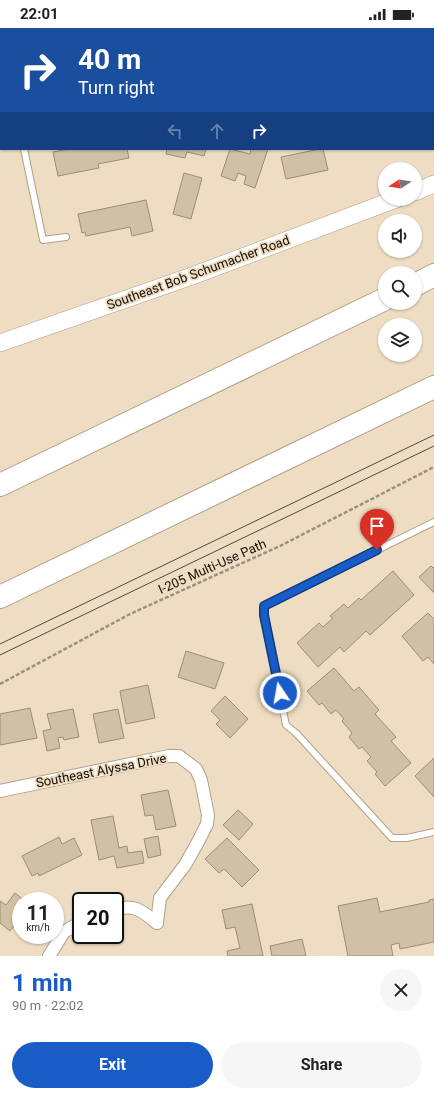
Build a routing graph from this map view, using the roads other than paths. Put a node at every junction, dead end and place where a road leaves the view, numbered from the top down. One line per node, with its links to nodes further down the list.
1 (24, 150): 5 (lane)
2 (434, 184): 3 (main road)
3 (422, 189)
4 (378, 206): 9 (main road, Southeast Bob Schumacher Road)
5 (66, 237)
6 (434, 275): 7 (highway)
7 (422, 281)
8 (378, 302): 11 (highway)
9 (0, 343)
10 (434, 387): 13 (highway)
11 (0, 485)
12 (434, 522): 15 (lane)
13 (0, 597)
14 (0, 791): 16 (street, Southeast Alyssa Drive)
15 (434, 832)
16 (124, 908)
17 (72, 927): 18 (street)
18 (49, 956)

